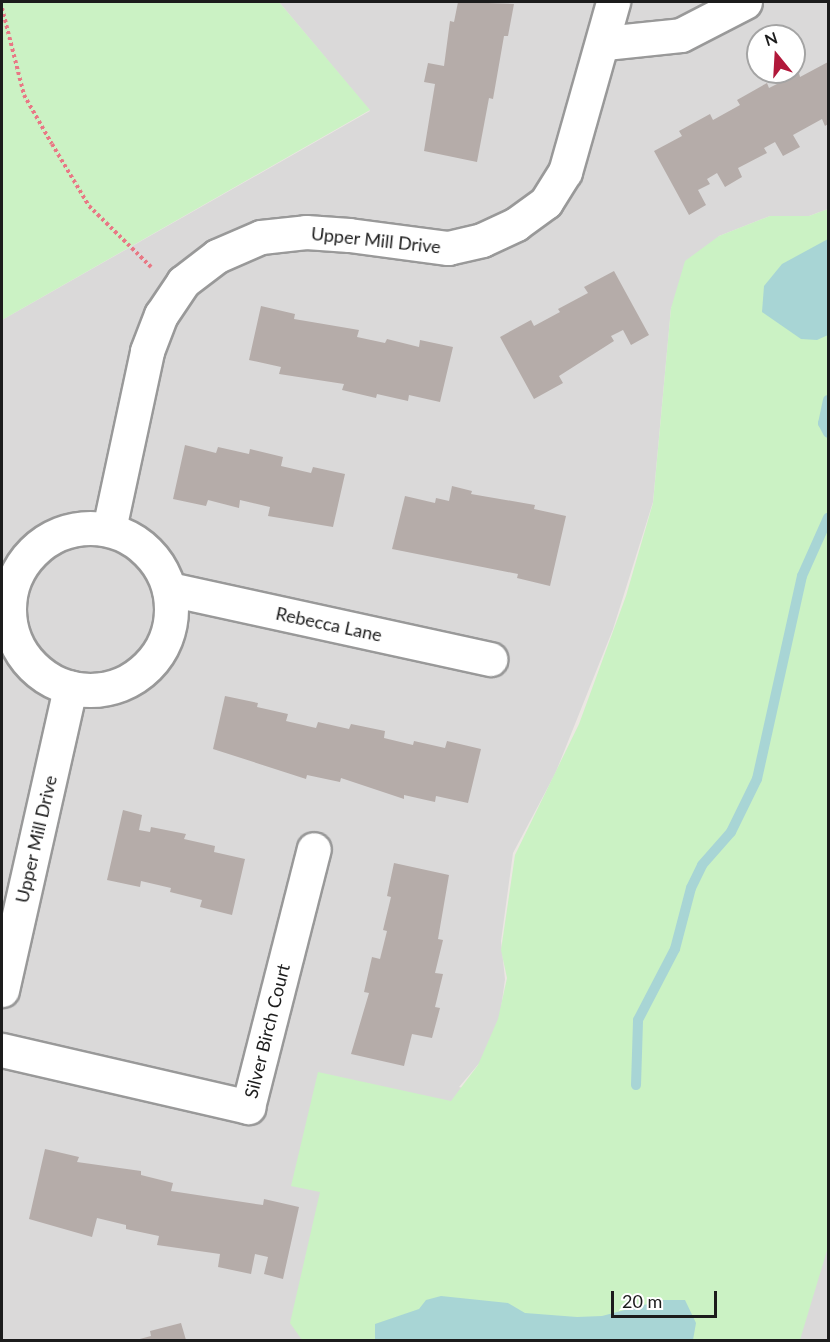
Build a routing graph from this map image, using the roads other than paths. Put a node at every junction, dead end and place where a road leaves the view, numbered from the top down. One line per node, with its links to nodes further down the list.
1 (614, 2): 3 (street, Upper Mill Drive)
2 (745, 2): 3 (street)
3 (605, 43): 4 (street, Upper Mill Drive)
4 (109, 529): 5 (street); 6 (street)
5 (170, 589): 7 (street, Rebecca Lane); 8 (street)
6 (5, 622): 8 (street)
7 (489, 659)
8 (70, 688): 10 (street, Upper Mill Drive)
9 (314, 849): 11 (street, Silver Birch Court)
10 (2, 990)
11 (2, 1050)

